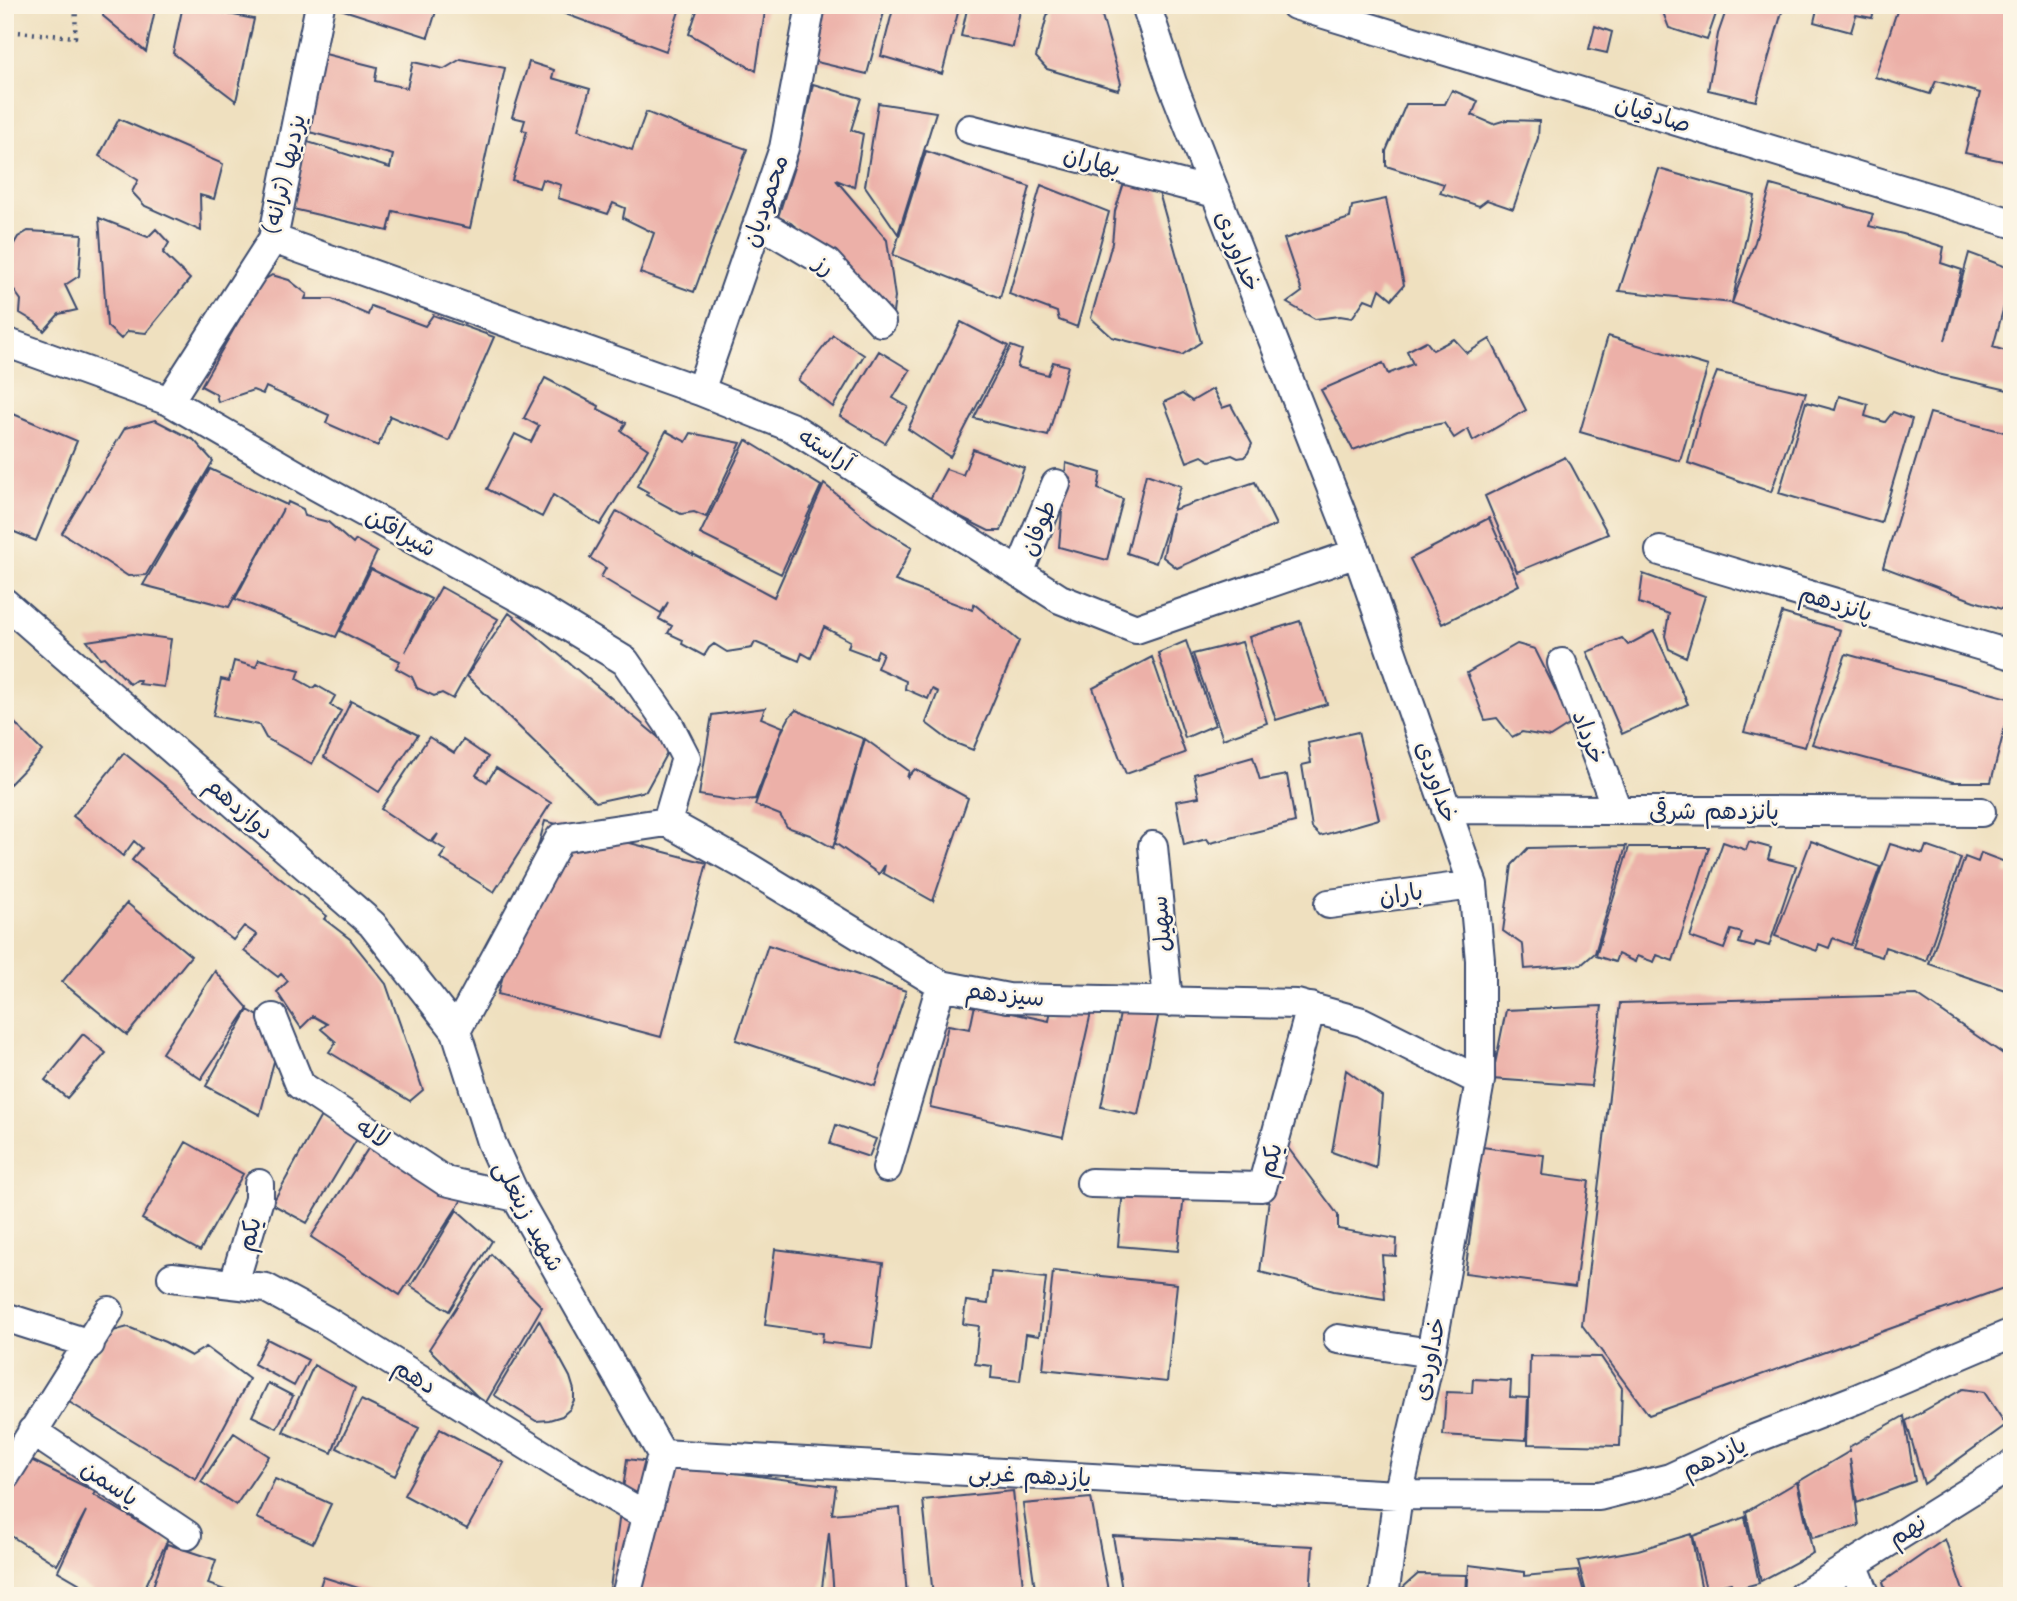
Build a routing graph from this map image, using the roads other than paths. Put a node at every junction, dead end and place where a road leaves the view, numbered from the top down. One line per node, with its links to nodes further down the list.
1 (320, 5): 9 (street, یزدیها (ترانه))
2 (811, 5): 7 (street, محمودیان)
3 (1146, 5): 6 (street, خداوردی)
4 (1295, 5): 8 (street, صادقیان)
5 (970, 129): 6 (street, بهاران)
6 (1215, 193): 16 (street, خداوردی)
7 (758, 222): 10 (street, رز); 12 (street, محمودیان)
8 (2012, 223)
9 (273, 239): 12 (street, آراسته); 13 (street, یزدیها (ترانه))
10 (881, 322)
11 (5, 342): 13 (street, شیرافکن)
12 (701, 391): 17 (street, آراسته)
13 (169, 401): 24 (street, شیرافکن)
14 (1056, 484): 17 (street, طوفان)
15 (1660, 551): 19 (street, پانزدهم)
16 (1357, 553): 17 (street, آراسته); 21 (street, خداوردی)
17 (1019, 572)
18 (5, 603): 32 (street, دوازدهم)
19 (2012, 655)
20 (1562, 663): 22 (street, خرداد)
21 (1446, 809): 22 (street, پانزدهم شرقی); 26 (street, خداوردی)
22 (1617, 810): 23 (street, پانزدهم شرقی)
23 (1981, 812)
24 (667, 822): 28 (street, سیزدهم); 32 (street)
25 (1153, 846): 29 (street, سهیل)
26 (1473, 885): 27 (street, باران); 33 (street, خداوردی)
27 (1329, 904)
28 (941, 985): 29 (street, سیزدهم); 34 (street)
29 (1168, 1002): 30 (street, سیزدهم)
30 (1311, 1007): 33 (street, سیزدهم); 35 (street, یکم)
31 (274, 1018): 37 (street, لاله)
32 (456, 1031): 37 (street, شهید زینعلی)
33 (1480, 1081): 45 (street, خداوردی)
34 (887, 1168)
35 (1091, 1183)
36 (259, 1184): 39 (street, یکم)
37 (516, 1197): 47 (street, شهید زینعلی)
38 (172, 1277): 39 (street, دهم)
39 (234, 1283): 51 (street, دهم)
40 (109, 1311): 44 (street)
41 (5, 1317): 44 (street)
42 (2012, 1333): 50 (street, یازدهم)
43 (1338, 1339): 45 (street)
44 (90, 1344): 46 (street)
45 (1431, 1353): 50 (street, خداوردی)
46 (32, 1431): 49 (street); 52 (street, یاسمن)
47 (662, 1454): 50 (street, یازدهم غربی); 51 (street)
48 (2012, 1465): 53 (street, نهم)
49 (5, 1476)
50 (1398, 1495): 55 (street, خداوردی)
51 (645, 1515): 54 (street)
52 (187, 1535)
53 (1853, 1564): 56 (street, نهم); 57 (street)
54 (626, 1596)
55 (1384, 1596)
56 (1802, 1596)
57 (1866, 1596)

